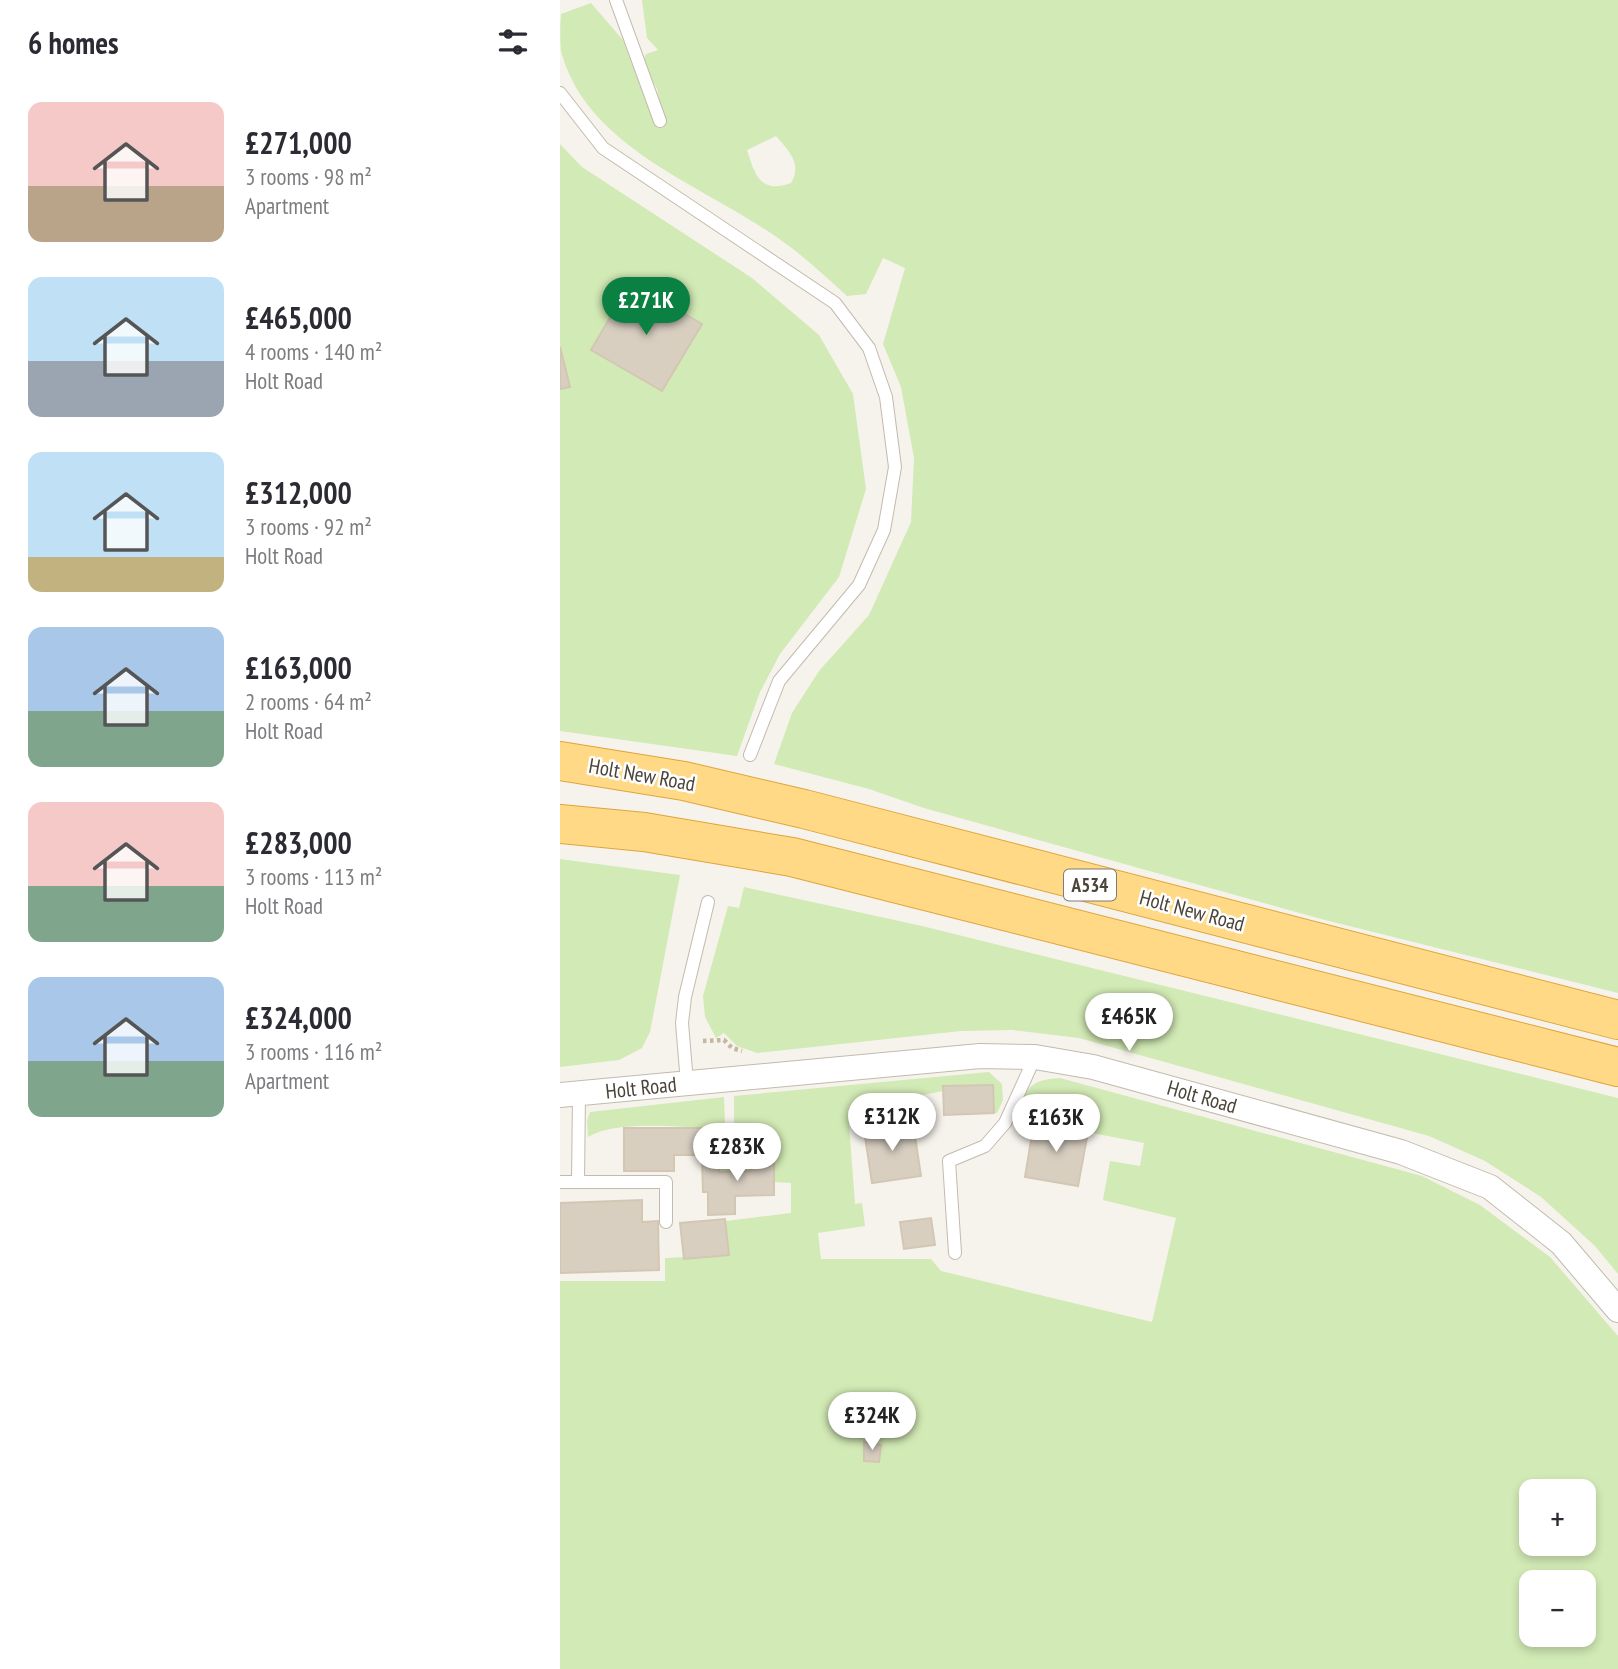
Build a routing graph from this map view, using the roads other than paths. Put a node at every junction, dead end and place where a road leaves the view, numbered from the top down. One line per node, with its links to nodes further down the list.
1 (616, 0): 3 (lane)
2 (560, 93): 4 (lane)
3 (660, 121)
4 (750, 755)
5 (560, 761): 8 (highway, Holt New Road / A534)
6 (560, 824): 10 (highway, A534)
7 (708, 902): 11 (lane)
8 (1618, 1020)
9 (1035, 1057): 11 (street, Holt Road); 16 (lane); 17 (street, Holt Road)
10 (1618, 1067)
11 (687, 1083): 12 (street, Holt Road)
12 (570, 1095): 14 (lane)
13 (560, 1182): 14 (lane)
14 (578, 1182): 15 (lane)
15 (666, 1222)
16 (955, 1253)
17 (1618, 1310)

